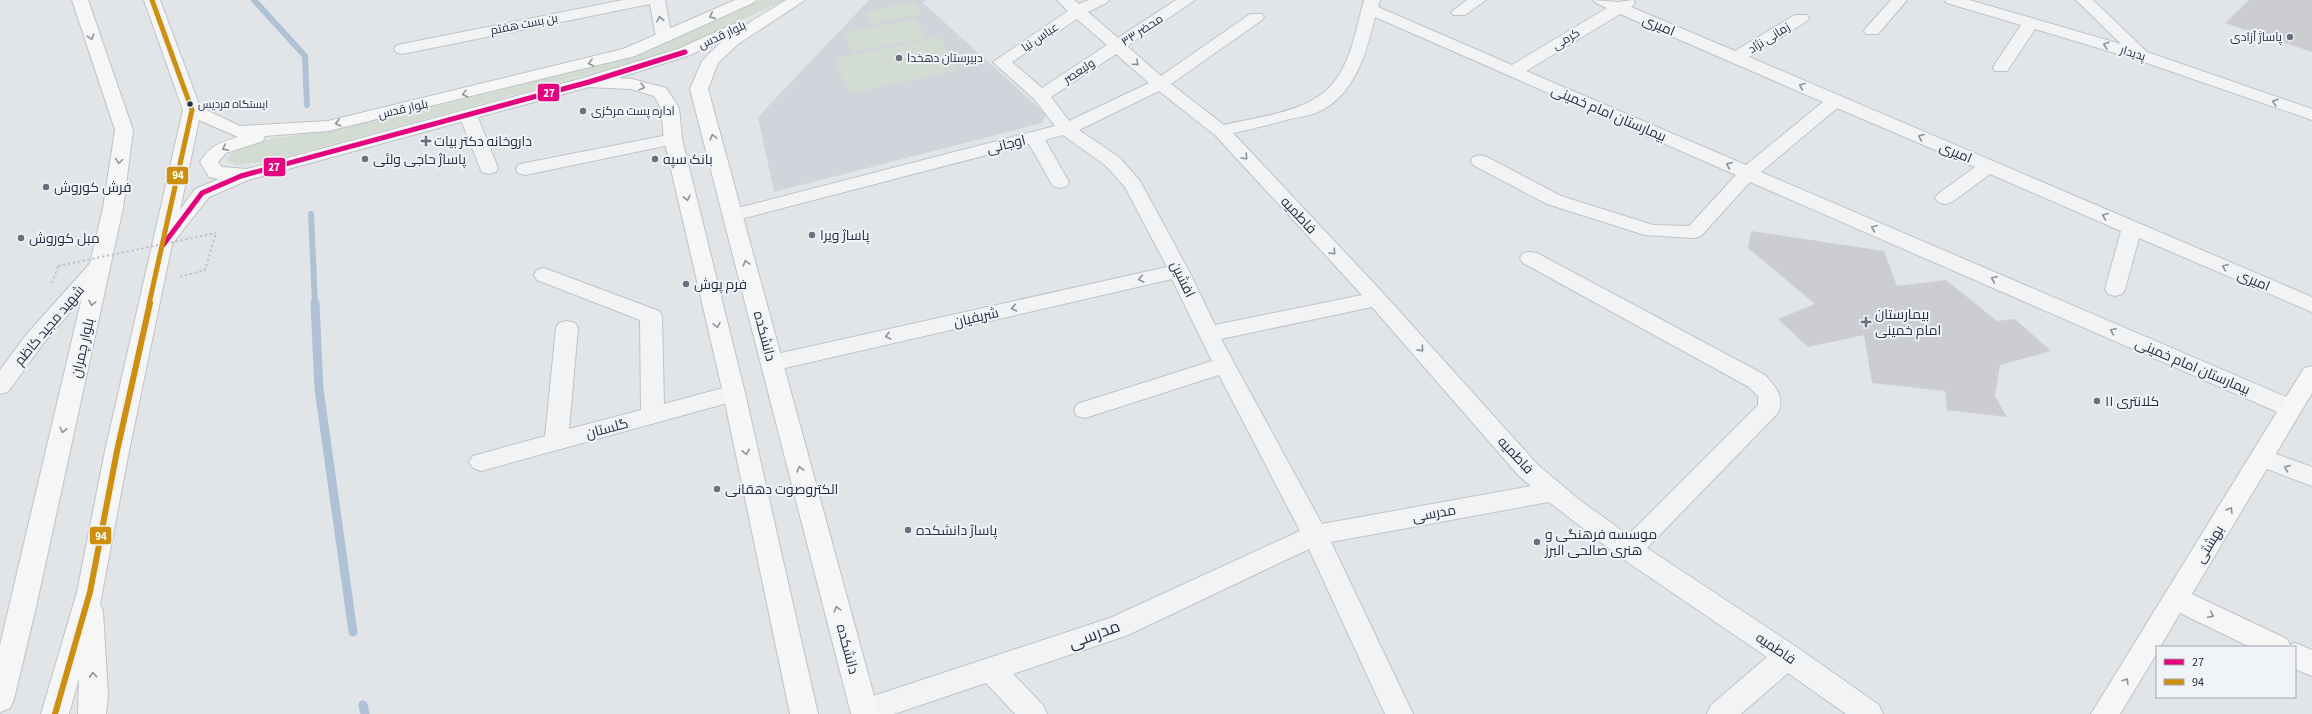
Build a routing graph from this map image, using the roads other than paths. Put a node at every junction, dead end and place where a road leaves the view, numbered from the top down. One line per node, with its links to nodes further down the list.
1 (80, 0): 54 (main road, بلوار چمران, one-way to 54)
2 (152, 0): 34 (main road)
3 (646, 0): 24 (street, بن بست هفتم)
4 (657, 0): 22 (street, one-way to 4)
5 (748, 0): 22 (main road, بلوار قدس, one-way to 22)
6 (796, 0): 30 (main road, بلوار قدس); 50 (main road, دانشکده, one-way to 6)
7 (1101, 0): 16 (street, عباس نیا)
8 (1187, 0): 23 (street, محضر ۳۳)
9 (1478, 0): 17 (street)
10 (1601, 0): 14 (street, امیری)
11 (1899, 0): 21 (street)
12 (1952, 0): 20 (street, پدیدار)
13 (2084, 0): 25 (street)
14 (1625, 4): 26 (street, امیری); 29 (street, کرمی)
15 (1370, 5): 29 (street, بیمارستان امام خمینی); 39 (street)
16 (1072, 6): 23 (street, فاطمیه); 27 (street, عباس نیا)
17 (1459, 12)
18 (1256, 18): 31 (street, اوجانی)
19 (1801, 18): 26 (street, زمانی نژاد)
20 (2031, 23): 25 (street, پدیدار, one-way to 20); 28 (street)
21 (1872, 31)
22 (664, 38): 38 (main road, بلوار قدس, one-way to 38)
23 (1117, 46): 31 (street, فاطمیه, one-way to 31); 32 (street, ولیعصر)
24 (402, 49)
25 (2144, 56): 36 (street, پدیدار, one-way to 25)
26 (1736, 58): 33 (street, امیری, one-way to 26)
27 (1001, 62): 32 (street, افشین)
28 (2001, 67)
29 (1514, 71): 47 (street, بیمارستان امام خمینی, one-way to 29)
30 (590, 82): 35 (main road, بلوار قدس); 41 (main road, one-way to 41)
31 (1160, 84): 37 (street, اوجانی); 39 (street, فاطمیه)
32 (1041, 96): 37 (street, افشین)
33 (1834, 100): 43 (street, امیری, one-way to 33); 47 (street)
34 (192, 110): 38 (main road, بلوار قدس); 52 (main road)
35 (468, 115): 44 (main road, بلوار قدس); 45 (street)
36 (2312, 115)
37 (1066, 129): 40 (street, اوجانی); 55 (street, افشین)
38 (289, 130): 44 (main road, one-way to 44)
39 (1221, 131): 58 (street, فاطمیه, one-way to 58)
40 (1034, 137): 48 (street); 50 (street, اوجانی)
41 (673, 139): 46 (street); 66 (main road, one-way to 66)
42 (1480, 161): 47 (street)
43 (1990, 166): 49 (street); 51 (street, امیری, one-way to 43)
44 (272, 168): 52 (main road, بلوار قدس)
45 (489, 168)
46 (525, 170)
47 (1748, 173): 67 (street, بیمارستان امام خمینی, one-way to 47)
48 (1060, 182)
49 (1945, 198)
50 (733, 215): 62 (main road, دانشکده, one-way to 50)
51 (2132, 228): 57 (street); 59 (street, امیری, one-way to 51)
52 (163, 245): 77 (main road)
53 (1530, 258): 76 (street)
54 (100, 265): 65 (street, شهید مجید کاظم); 84 (main road, بلوار چمران, one-way to 84)
55 (1179, 271): 61 (street, افشین); 62 (street, شریفیان, one-way to 62)
56 (544, 276): 69 (street)
57 (2115, 289)
58 (1377, 300): 61 (street); 74 (street, فاطمیه, one-way to 74)
59 (2312, 305)
60 (567, 328): 70 (street)
61 (1208, 334): 63 (street, افشین)
62 (772, 363): 85 (main road, دانشکده, one-way to 62)
63 (1225, 365): 68 (street); 75 (street, افشین)
64 (2312, 374): 67 (main road, بهشتی)
65 (0, 386)
66 (734, 393): 69 (street, گلستان); 88 (main road, one-way to 88)
67 (2290, 408): 71 (main road, بهشتی)
68 (1085, 410)
69 (653, 415): 70 (street, گلستان)
70 (556, 442): 72 (street, گلستان)
71 (2262, 458): 73 (street, one-way to 71); 78 (main road, بهشتی, one-way to 71)
72 (481, 462)
73 (2312, 477)
74 (1552, 492): 75 (street, مدرسی); 76 (street, فاطمیه)
75 (1315, 534): 83 (street, مدرسی); 90 (street)
76 (1629, 550): 80 (street, فاطمیه)
77 (90, 592): 86 (main road); 87 (main road, one-way to 77)
78 (2176, 599): 79 (main road, one-way to 79); 93 (main road, بهشتی, one-way to 78)
79 (2275, 646)
80 (1788, 656): 91 (street); 92 (street, فاطمیه)
81 (2296, 656): 82 (main road)
82 (2312, 664)
83 (992, 670): 85 (street, مدرسی); 89 (street)
84 (0, 699)
85 (865, 713)
86 (55, 714)
87 (92, 714)
88 (804, 714)
89 (1033, 714)
90 (1400, 714)
91 (1721, 714)
92 (1869, 714)
93 (2105, 714)

